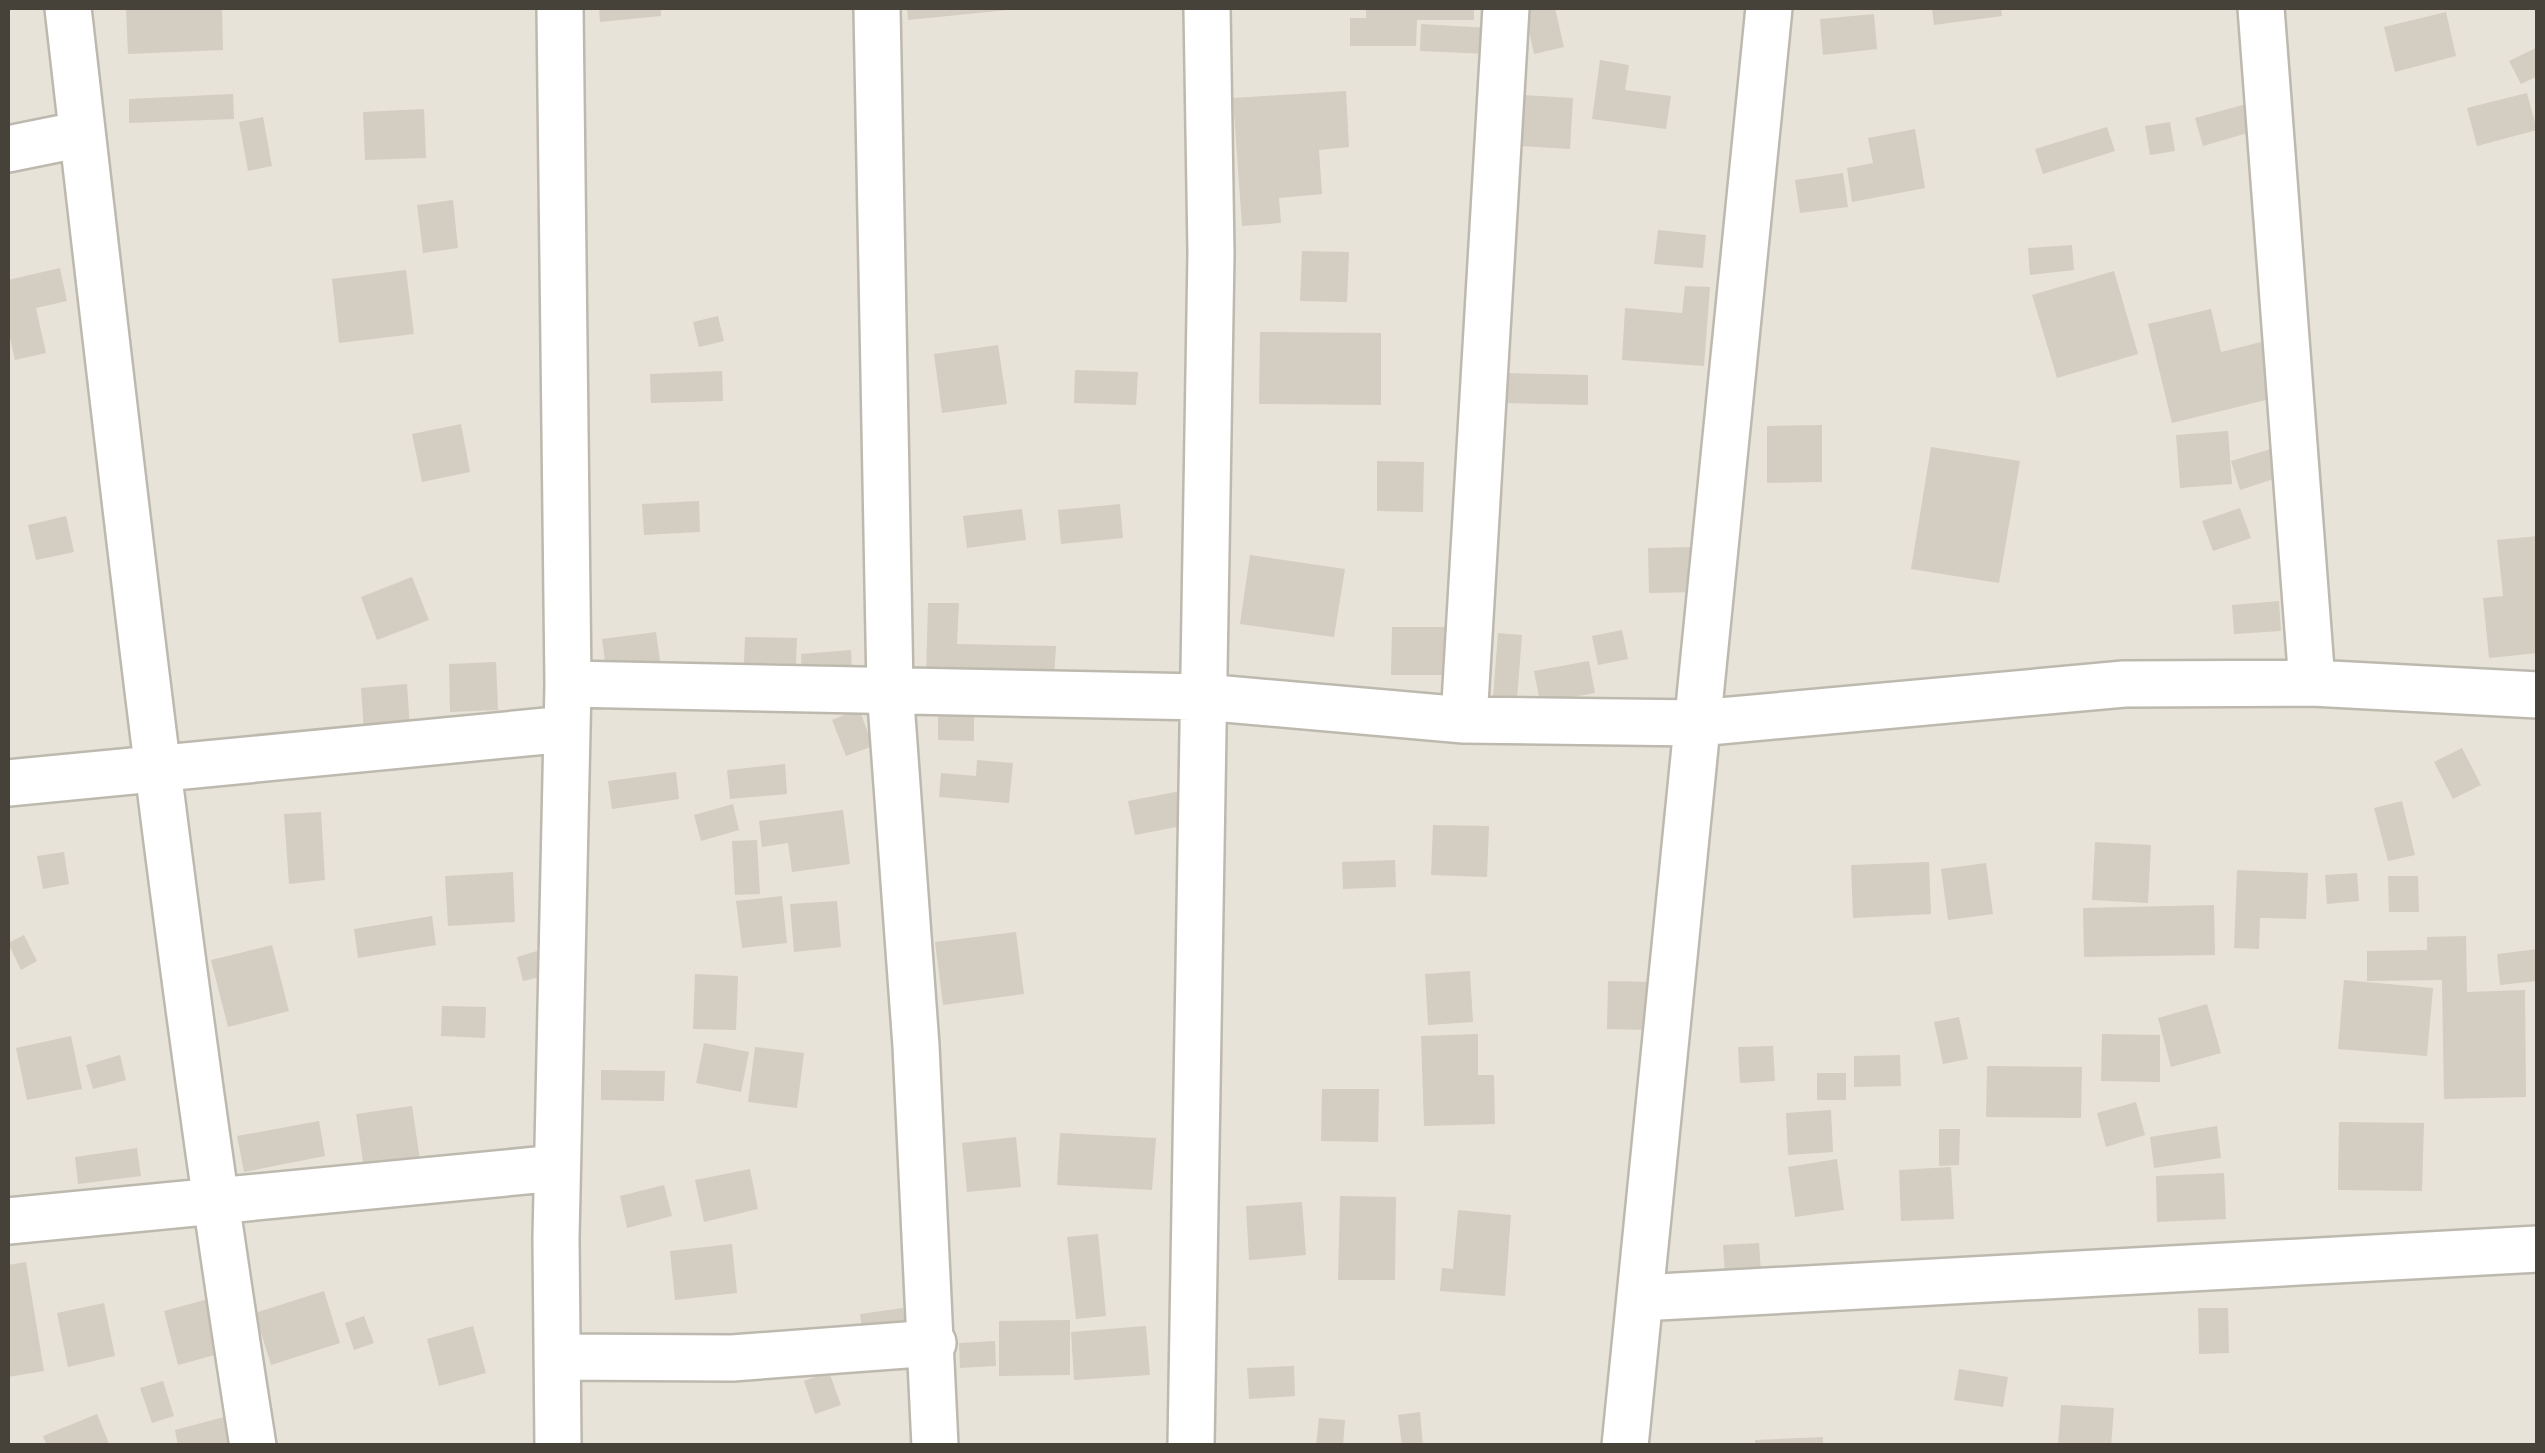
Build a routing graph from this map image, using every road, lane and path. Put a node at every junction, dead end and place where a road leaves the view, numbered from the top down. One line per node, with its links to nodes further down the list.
1 (68, 8): 8 (street)
2 (560, 8): 11 (street)
3 (878, 8): 12 (street)
4 (1207, 8): 14 (street)
5 (1506, 8): 15 (street)
6 (1769, 8): 16 (street)
7 (2261, 8): 10 (street)
8 (82, 134): 9 (street); 18 (street)
9 (8, 149)
10 (2312, 683): 13 (street); 16 (street)
11 (568, 684): 12 (street); 17 (street)
12 (890, 689): 14 (street); 25 (street)
13 (2538, 694)
14 (1203, 697): 15 (street); 30 (street)
15 (1464, 720): 16 (street)
16 (1698, 723): 24 (street)
17 (567, 729): 18 (street); 20 (street)
18 (155, 768): 19 (street); 21 (street)
19 (8, 783)
20 (557, 1168): 21 (street); 26 (street)
21 (214, 1200): 22 (street); 27 (street)
22 (8, 1221)
23 (2538, 1249): 24 (street)
24 (1640, 1298): 31 (street)
25 (933, 1343): 26 (street); 29 (street)
26 (557, 1357): 28 (street)
27 (254, 1446)
28 (558, 1446)
29 (935, 1446)
30 (1191, 1446)
31 (1625, 1446)

